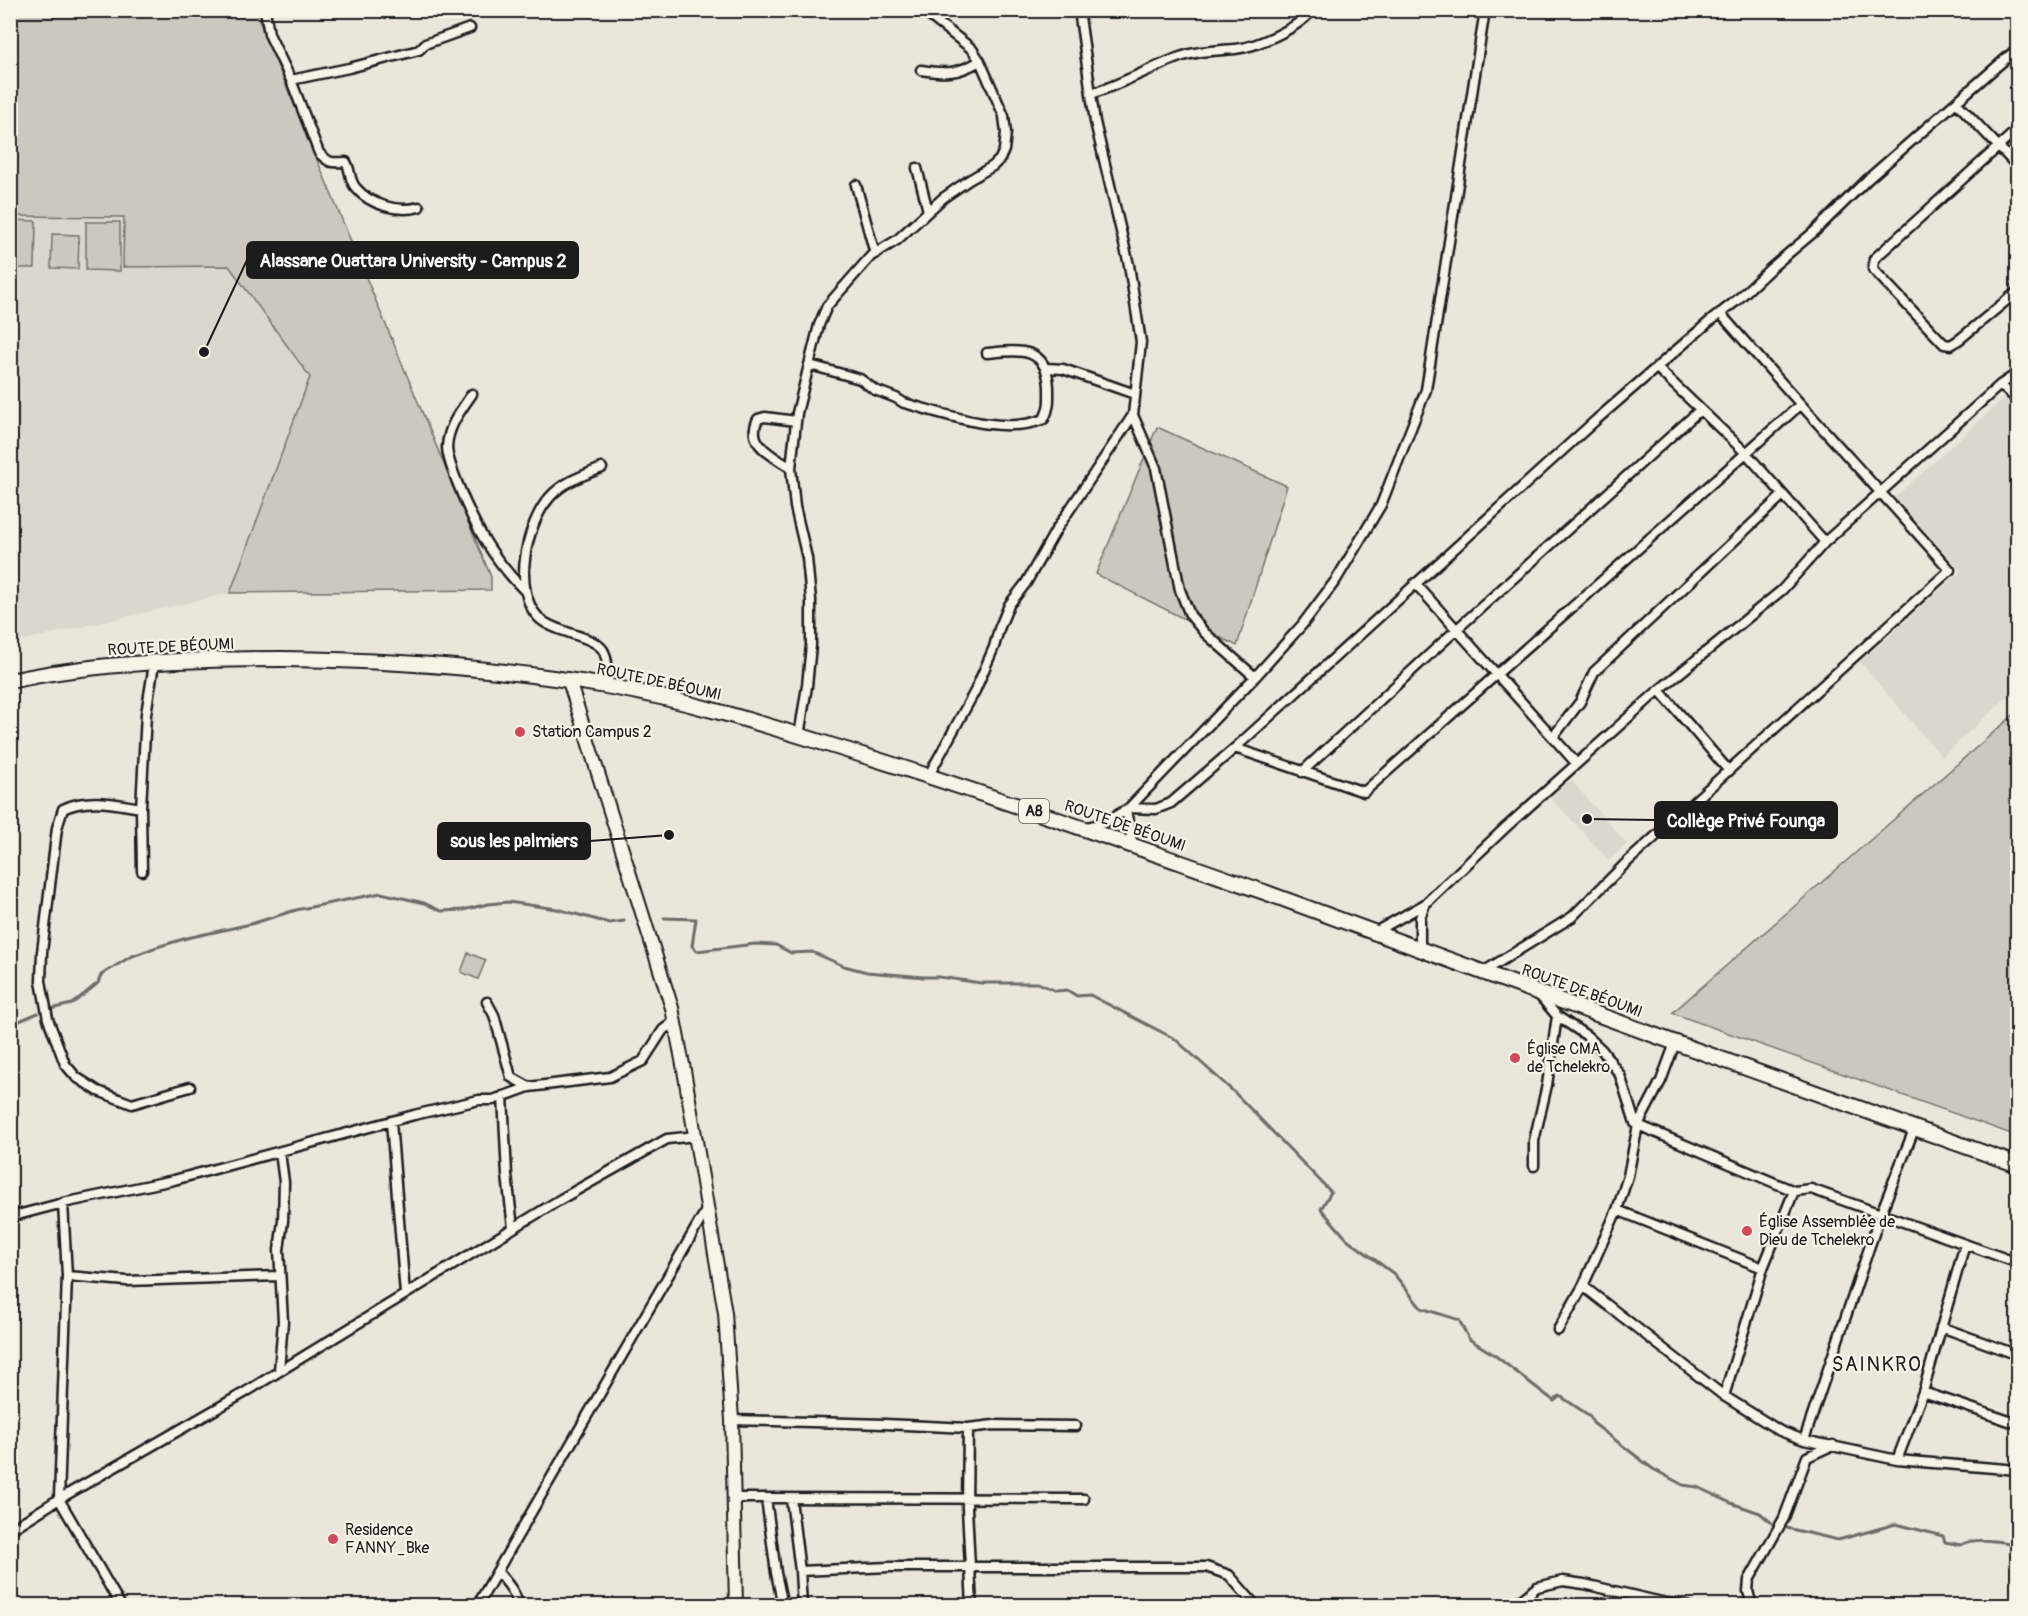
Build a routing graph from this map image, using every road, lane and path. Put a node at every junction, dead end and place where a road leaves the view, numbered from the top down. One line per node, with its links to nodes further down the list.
1 (265, 10): 10 (street)
2 (922, 10): 8 (street)
3 (1079, 10): 11 (street)
4 (1312, 10): 11 (street)
5 (1485, 10): 47 (street)
6 (470, 28): 10 (street)
7 (2018, 48): 12 (street)
8 (980, 61): 9 (street); 19 (street)
9 (921, 70)
10 (291, 80): 18 (street)
11 (1091, 94): 30 (street)
12 (1957, 103): 14 (street); 22 (street)
13 (2018, 129): 14 (street)
14 (1999, 146): 16 (street); 21 (street)
15 (916, 168): 19 (street)
16 (2018, 168)
17 (856, 185): 20 (street)
18 (419, 207)
19 (928, 211): 20 (street)
20 (875, 254): 24 (street)
21 (2018, 291)
22 (1720, 313): 26 (street); 32 (street)
23 (987, 353): 25 (street)
24 (810, 365): 25 (street); 35 (street)
25 (1047, 368): 30 (street)
26 (1657, 368): 33 (street); 42 (street)
27 (2018, 373): 28 (street)
28 (2000, 385): 31 (street); 39 (street)
29 (472, 394): 43 (street)
30 (1135, 394): 34 (street)
31 (2018, 400)
32 (1800, 405): 36 (street); 39 (street)
33 (1700, 410): 36 (street); 44 (street)
34 (1133, 415): 47 (street); 58 (street)
35 (796, 421): 38 (street); 38 (street)
36 (1746, 453): 40 (street); 46 (street)
37 (602, 468): 43 (street)
38 (791, 468): 52 (street)
39 (1880, 491): 41 (street); 56 (street)
40 (1784, 495): 41 (street); 53 (street)
41 (1825, 542): 51 (street)
42 (1415, 584): 44 (street); 54 (street)
43 (524, 590): 50 (street)
44 (1456, 630): 46 (street); 57 (street)
45 (154, 664): 48 (main road, ROUTE DE BÉOUMI / A8); 49 (main road, ROUTE DE BÉOUMI / A8); 59 (street)
46 (1497, 673): 53 (street); 57 (street)
47 (1255, 677): 60 (street)
48 (10, 681)
49 (569, 681): 50 (main road, ROUTE DE BÉOUMI / A8); 71 (main road)
50 (609, 686): 52 (main road, ROUTE DE BÉOUMI / A8)
51 (1659, 690): 55 (street); 56 (street)
52 (799, 736): 58 (main road, ROUTE DE BÉOUMI / A8)
53 (1553, 737): 55 (street)
54 (1235, 748): 57 (street); 60 (street)
55 (1576, 764): 64 (street)
56 (1729, 771): 67 (street)
57 (1302, 772)
58 (928, 775): 61 (main road, ROUTE DE BÉOUMI / A8)
59 (141, 808): 63 (street); 73 (street)
60 (1127, 809): 61 (street); 62 (street)
61 (1083, 828): 62 (main road, ROUTE DE BÉOUMI / A8)
62 (1133, 846): 65 (main road, ROUTE DE BÉOUMI / A8)
63 (142, 871)
64 (1425, 904): 65 (street); 66 (street)
65 (1375, 932): 66 (main road, ROUTE DE BÉOUMI / A8)
66 (1420, 948): 67 (main road, ROUTE DE BÉOUMI / A8)
67 (1483, 972): 68 (main road, ROUTE DE BÉOUMI / A8)
68 (1537, 992): 70 (street); 72 (main road, ROUTE DE BÉOUMI / A8)
69 (487, 1002): 74 (street)
70 (1557, 1016): 77 (street); 82 (street)
71 (675, 1021): 74 (street); 79 (main road)
72 (1675, 1042): 77 (street); 78 (main road, ROUTE DE BÉOUMI / A8)
73 (190, 1087)
74 (529, 1087): 75 (street)
75 (503, 1096): 76 (street); 89 (street)
76 (392, 1122): 80 (street); 96 (street)
77 (1638, 1125): 83 (street); 86 (street)
78 (1915, 1127): 81 (main road, ROUTE DE BÉOUMI / A8); 87 (street)
79 (696, 1136): 85 (main road); 89 (street)
80 (280, 1152): 84 (street); 94 (street)
81 (2018, 1165)
82 (1534, 1166)
83 (1794, 1191): 87 (street); 92 (street)
84 (63, 1203): 88 (street); 93 (street)
85 (708, 1207): 103 (main road); 120 (street)
86 (1617, 1210): 92 (street); 95 (street)
87 (1881, 1213): 90 (street); 107 (street)
88 (10, 1217)
89 (513, 1228): 96 (street)
90 (1965, 1244): 91 (street); 97 (street)
91 (2018, 1263)
92 (1763, 1268): 102 (street)
93 (67, 1276): 94 (street); 111 (street)
94 (280, 1276): 100 (street)
95 (1583, 1286): 98 (street); 102 (street)
96 (405, 1294): 100 (street)
97 (1941, 1327): 99 (street); 101 (street)
98 (1558, 1330)
99 (2018, 1355)
100 (279, 1371): 111 (street)
101 (1923, 1392): 104 (street); 109 (street)
102 (1724, 1396): 107 (street)
103 (732, 1420): 106 (street); 112 (main road)
104 (2018, 1424)
105 (1076, 1426): 106 (street)
106 (968, 1428): 114 (street)
107 (1804, 1440): 108 (street)
108 (1833, 1445): 109 (street); 131 (street)
109 (1897, 1460): 110 (street)
110 (2018, 1470)
111 (59, 1498): 117 (street); 121 (street)
112 (735, 1498): 113 (street); 124 (main road)
113 (766, 1498): 115 (street); 125 (street)
114 (968, 1498): 115 (street); 116 (street); 118 (street)
115 (791, 1499): 119 (street)
116 (1084, 1499)
117 (10, 1530)
118 (971, 1567): 119 (street); 127 (street); 128 (street)
119 (800, 1571): 126 (street)
120 (498, 1572): 122 (street); 123 (street)
121 (121, 1605)
122 (477, 1605)
123 (518, 1605)
124 (736, 1605)
125 (783, 1605)
126 (802, 1605)
127 (972, 1605)
128 (1256, 1605)
129 (1514, 1605): 130 (street)
130 (1687, 1605)
131 (1752, 1605)

